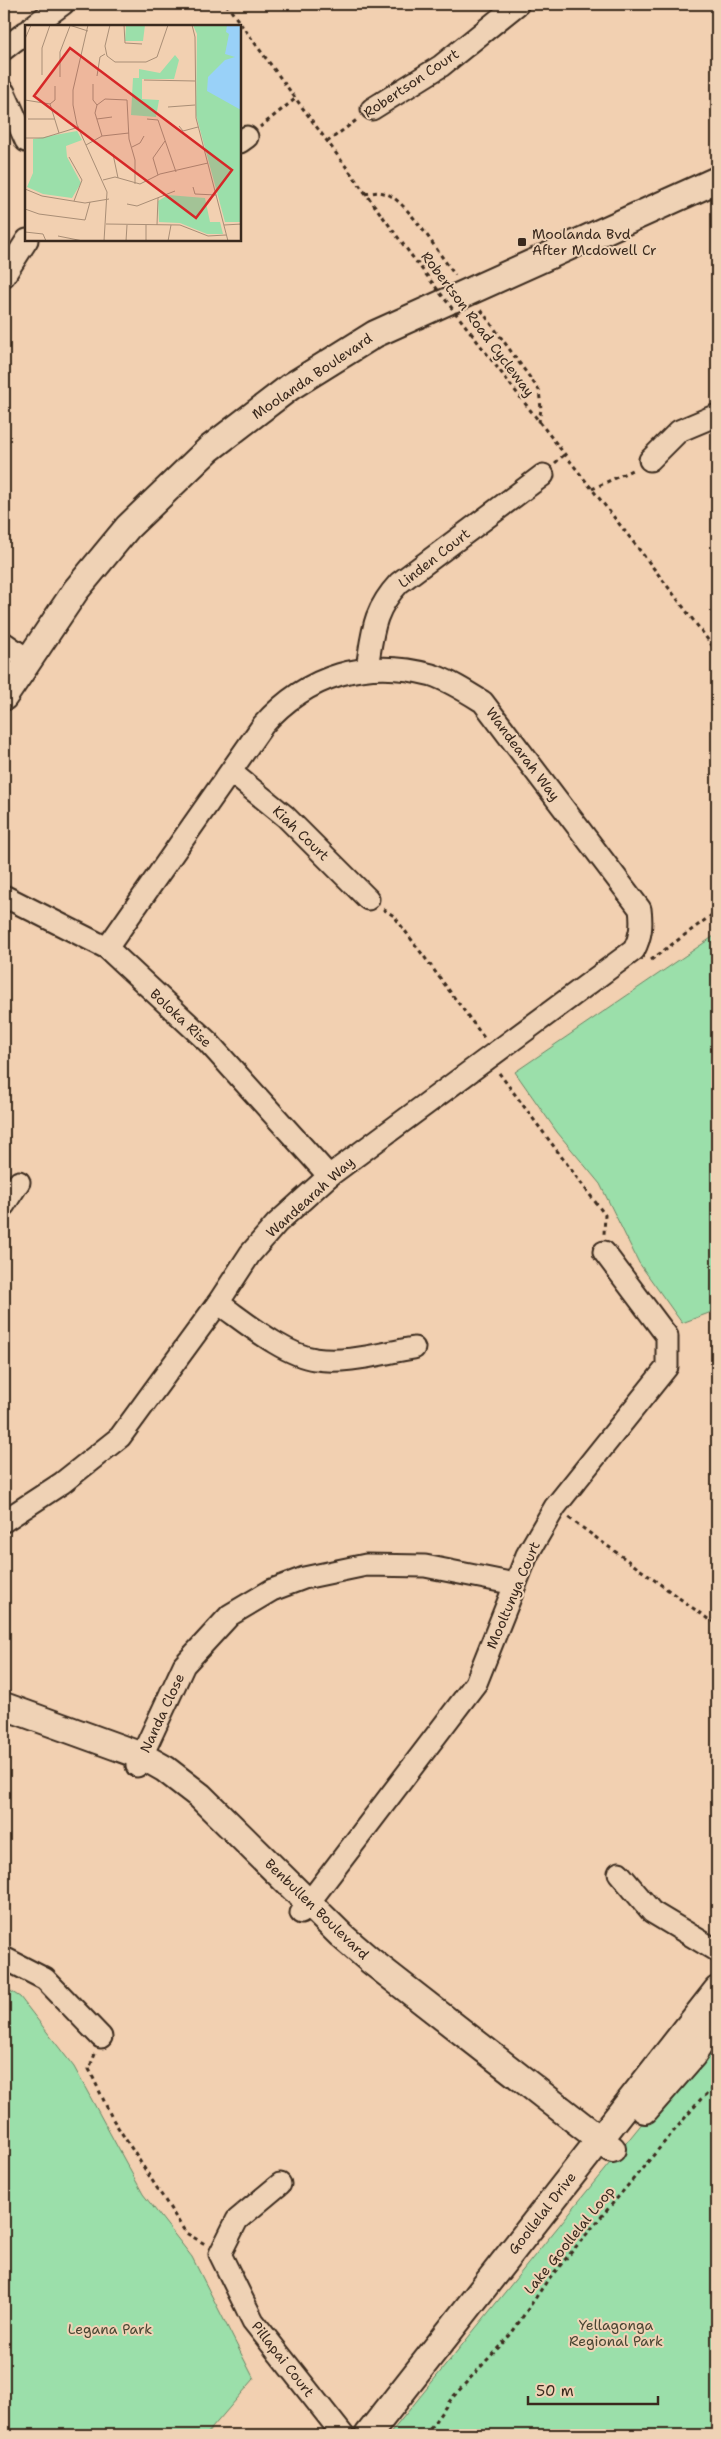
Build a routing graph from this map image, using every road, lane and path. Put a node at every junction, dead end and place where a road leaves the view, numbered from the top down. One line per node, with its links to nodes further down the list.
1 (63, 4): 4 (street)
2 (226, 4): 8 (path, Robertson Road Cycleway)
3 (518, 4): 9 (street, Robertson Court)
4 (34, 25)
5 (25, 33): 6 (street)
6 (4, 48)
7 (4, 92): 10 (street)
8 (295, 99): 11 (path); 12 (path, Robertson Road Cycleway)
9 (372, 109): 12 (path, Robertson Court)
10 (25, 139)
11 (244, 140)
12 (326, 142): 15 (path, Robertson Road Cycleway)
13 (717, 165): 26 (street, Moolanda Boulevard)
14 (717, 180): 26 (street, Moolanda Boulevard)
15 (365, 194): 17 (path); 21 (path, Robertson Road Cycleway, bridge)
16 (25, 241): 18 (street)
17 (448, 266)
18 (4, 276)
19 (478, 306): 21 (path)
20 (717, 415): 22 (street)
21 (539, 423): 24 (path, Robertson Road Cycleway)
22 (650, 460): 24 (path)
23 (543, 475): 27 (street, Linden Court)
24 (592, 490): 25 (path, Robertson Road Cycleway)
25 (717, 652)
26 (12, 655): 28 (street, Moolanda Boulevard)
27 (367, 668): 29 (street, Wandearah Way); 35 (street, Wandearah Way)
28 (4, 697)
29 (231, 772): 31 (street, Kiah Court); 33 (street, Wandearah Way)
30 (4, 896): 33 (street, Boloka Rise)
31 (368, 898): 35 (path)
32 (717, 911): 34 (path)
33 (107, 948): 36 (street, Boloka Rise)
34 (647, 963)
35 (492, 1055): 36 (street, Wandearah Way); 39 (path)
36 (330, 1176): 40 (street, Wandearah Way)
37 (19, 1182): 38 (street)
38 (4, 1205)
39 (604, 1252): 42 (street, Mooltunya Court)
40 (218, 1304): 41 (street); 43 (street, Wandearah Way)
41 (414, 1348)
42 (555, 1507): 44 (street, Mooltunya Court); 45 (path)
43 (4, 1521)
44 (515, 1584): 48 (street, Nanda Close); 50 (street, Mooltunya Court)
45 (717, 1623)
46 (4, 1706): 48 (street, Benbullen Boulevard)
47 (4, 1719): 48 (street, Benbullen Boulevard)
48 (139, 1761): 50 (street, Benbullen Boulevard)
49 (620, 1873): 51 (street)
50 (304, 1908): 57 (street, Benbullen Boulevard)
51 (717, 1951)
52 (4, 1958): 55 (street)
53 (717, 1990): 57 (street, Goollelal Drive)
54 (717, 2018): 57 (street, Goollelal Drive)
55 (102, 2037): 59 (path)
56 (717, 2086): 63 (path, Lake Goollelal Loop)
57 (602, 2149): 61 (street, Goollelal Drive); 62 (street, Goollelal Drive)
58 (280, 2184): 59 (street)
59 (220, 2254): 60 (street, Pillapai Court)
60 (343, 2435)
61 (368, 2435)
62 (386, 2435)
63 (425, 2435)

